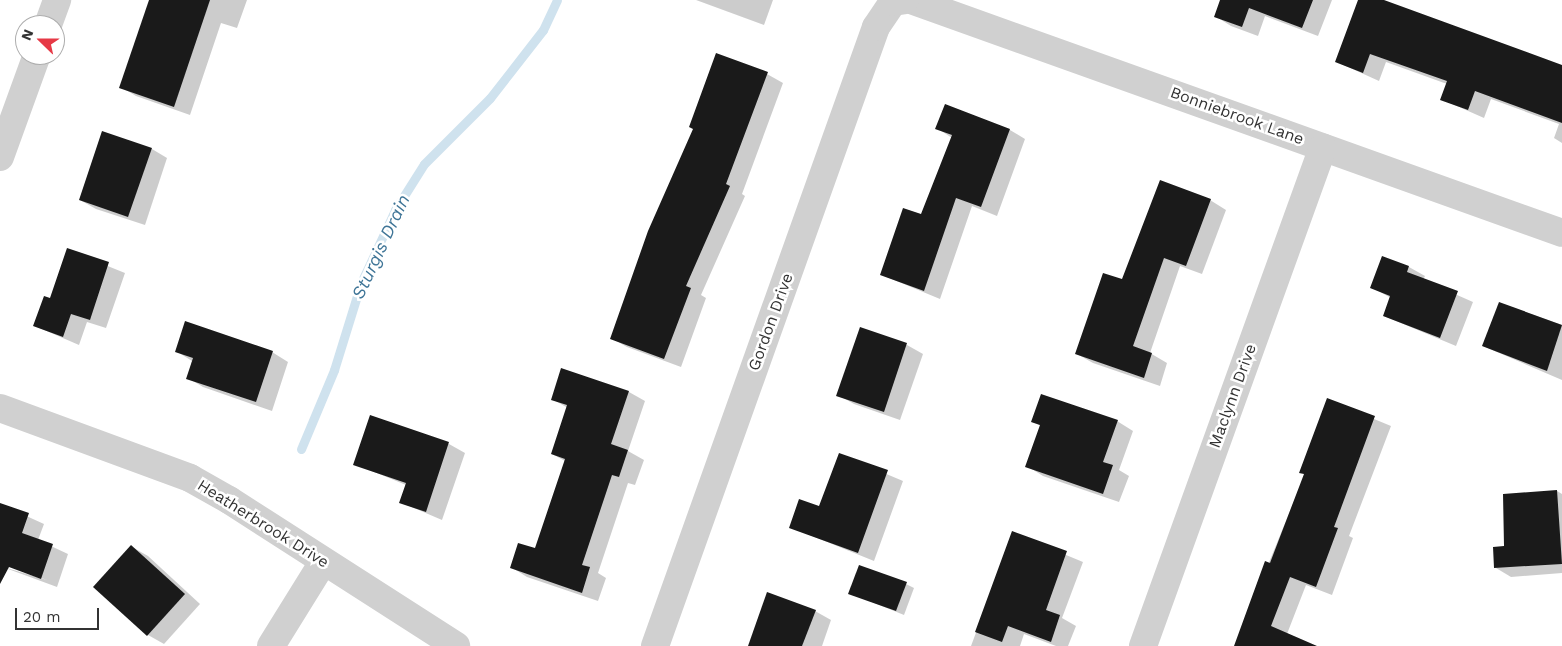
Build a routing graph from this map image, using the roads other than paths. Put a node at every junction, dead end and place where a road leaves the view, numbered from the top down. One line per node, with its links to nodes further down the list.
1 (56, 0): 3 (street)
2 (903, 1): 5 (street, Bonniebrook Lane); 12 (street, Gordon Drive)
3 (51, 15)
4 (33, 65): 6 (street)
5 (1323, 147): 7 (street, Bonniebrook Lane); 13 (street, Maclynn Drive)
6 (0, 157)
7 (1562, 233)
8 (0, 408): 9 (street, Heatherbrook Drive)
9 (323, 562): 10 (street); 11 (street, Heatherbrook Drive)
10 (272, 646)
11 (456, 646)
12 (655, 646)
13 (1143, 646)

